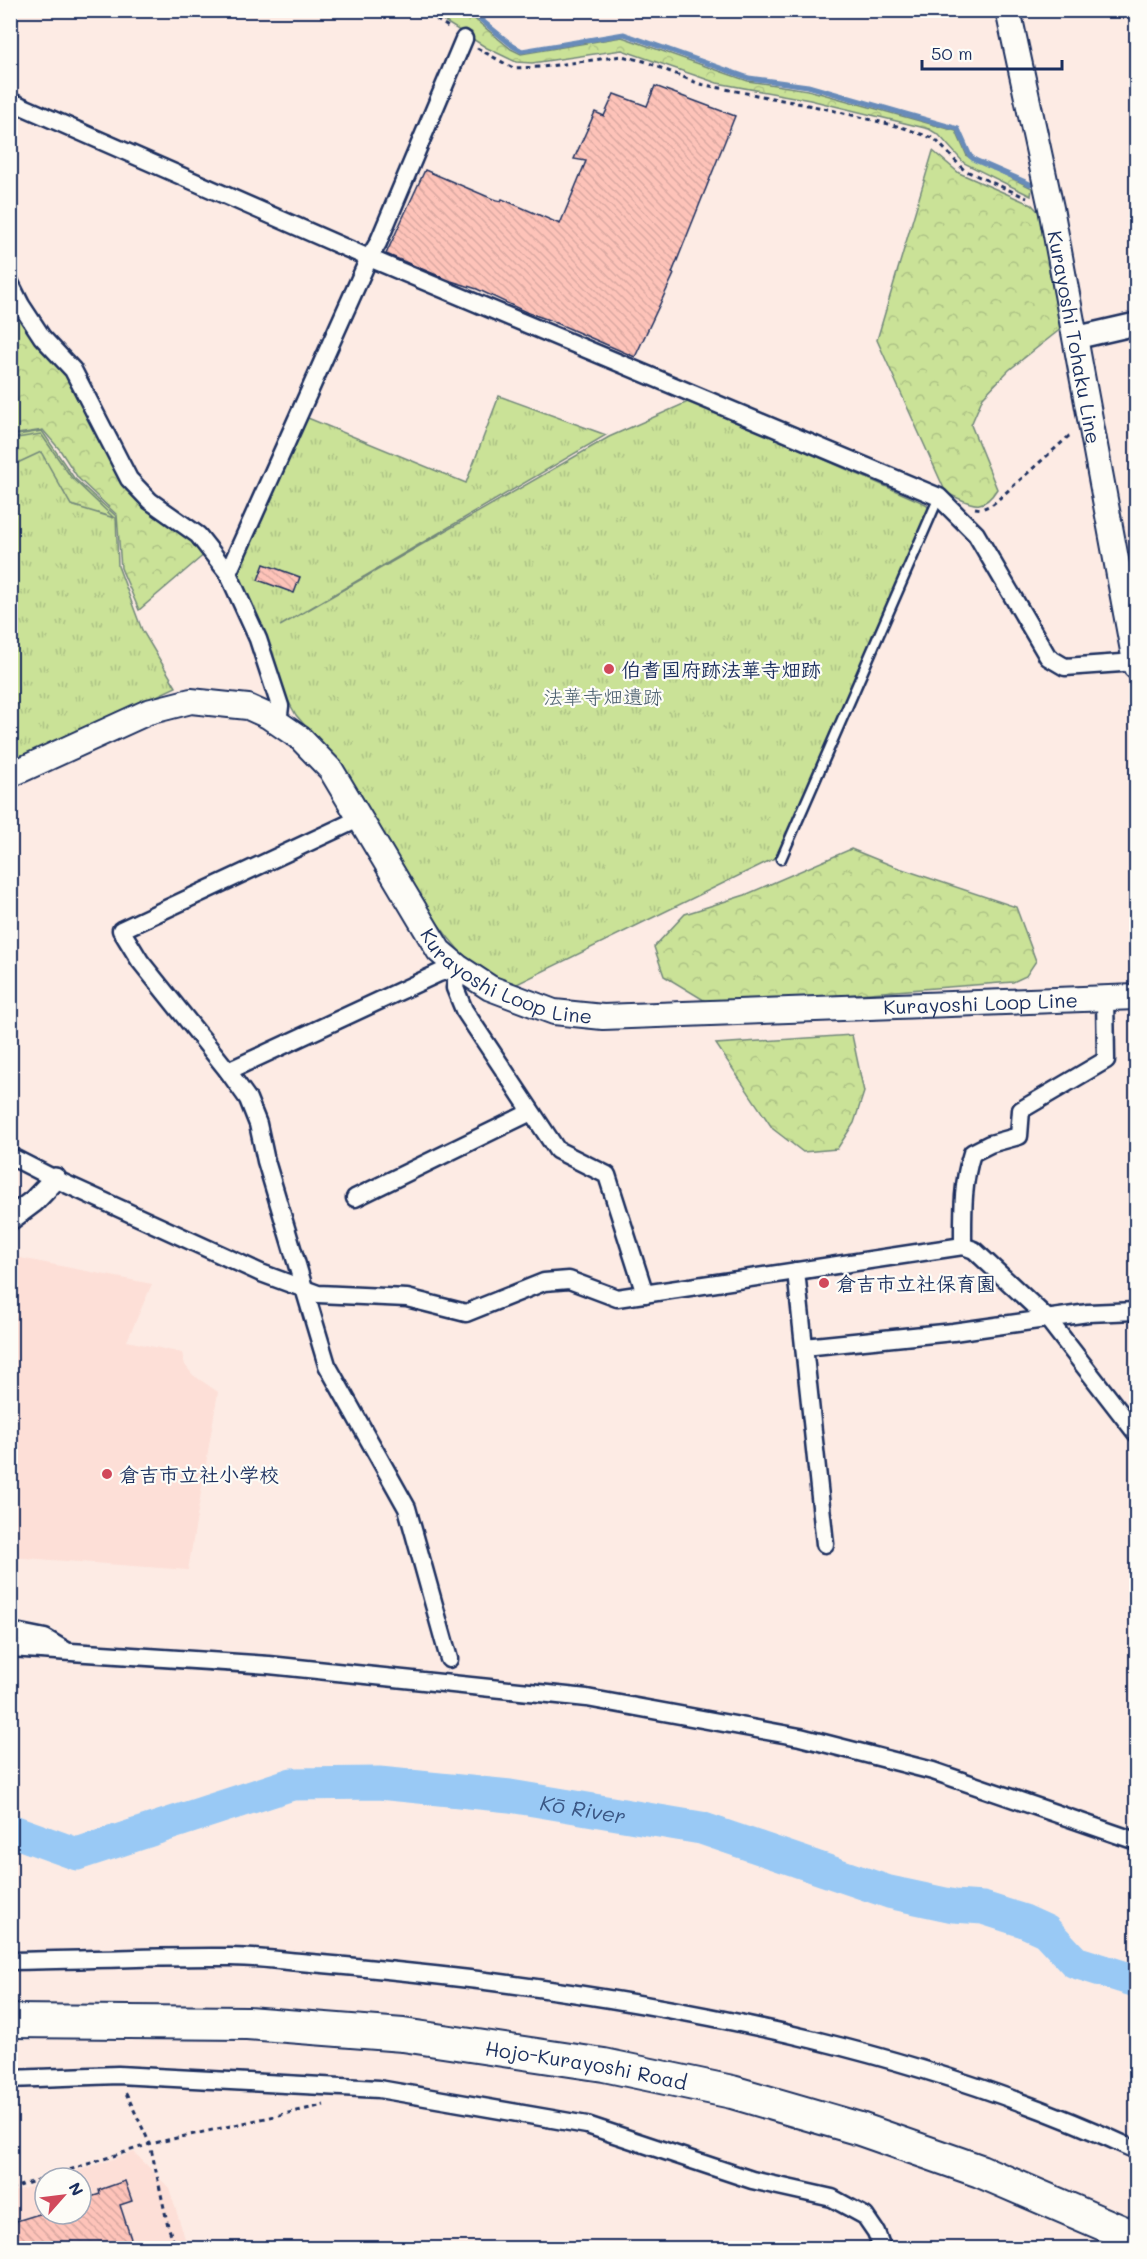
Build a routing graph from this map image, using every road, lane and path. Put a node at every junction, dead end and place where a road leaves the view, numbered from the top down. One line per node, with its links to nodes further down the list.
1 (421, 10): 3 (path)
2 (1008, 10): 5 (main road, Kurayoshi Tohaku Line)
3 (464, 39): 5 (path); 6 (street)
4 (10, 101): 6 (street)
5 (1051, 208): 9 (main road, Kurayoshi Tohaku Line)
6 (369, 258): 11 (street); 12 (street)
7 (10, 283): 12 (street)
8 (1137, 324): 9 (street)
9 (1075, 338): 10 (main road, Kurayoshi Tohaku Line)
10 (1092, 431): 11 (path); 13 (main road, Kurayoshi Tohaku Line)
11 (939, 497): 13 (street); 17 (lane)
12 (228, 573): 14 (street)
13 (1136, 664)
14 (278, 723): 15 (main road, Kurayoshi Loop Line); 18 (main road, Kurayoshi Loop Line)
15 (10, 775)
16 (350, 823): 21 (street)
17 (781, 859)
18 (458, 967): 19 (main road, Kurayoshi Loop Line); 21 (street); 22 (street)
19 (1105, 997): 20 (main road, Kurayoshi Loop Line); 27 (street)
20 (1137, 997)
21 (228, 1071): 29 (street)
22 (531, 1112): 25 (street); 30 (street)
23 (10, 1156): 24 (street)
24 (55, 1179): 26 (street); 29 (street)
25 (355, 1198)
26 (10, 1220)
27 (963, 1246): 28 (street); 32 (street)
28 (796, 1271): 30 (street); 33 (street)
29 (306, 1290): 30 (street); 39 (street)
30 (645, 1293)
31 (1137, 1311): 32 (street)
32 (1047, 1318): 33 (street); 34 (street)
33 (804, 1347): 35 (street)
34 (1137, 1433)
35 (825, 1544)
36 (10, 1631): 38 (street)
37 (10, 1648): 38 (street)
38 (71, 1653): 40 (street)
39 (449, 1659)
40 (1137, 1841)
41 (10, 1961): 48 (street)
42 (10, 2021): 50 (highway, Hojo-Kurayoshi Road)
43 (10, 2037): 53 (highway, Hojo-Kurayoshi Road)
44 (118, 2075): 45 (street); 47 (path); 52 (street)
45 (10, 2079)
46 (324, 2105): 47 (path)
47 (150, 2144): 49 (path); 51 (path)
48 (1137, 2150)
49 (10, 2189)
50 (1137, 2238)
51 (176, 2248)
52 (882, 2248)
53 (1117, 2248)

